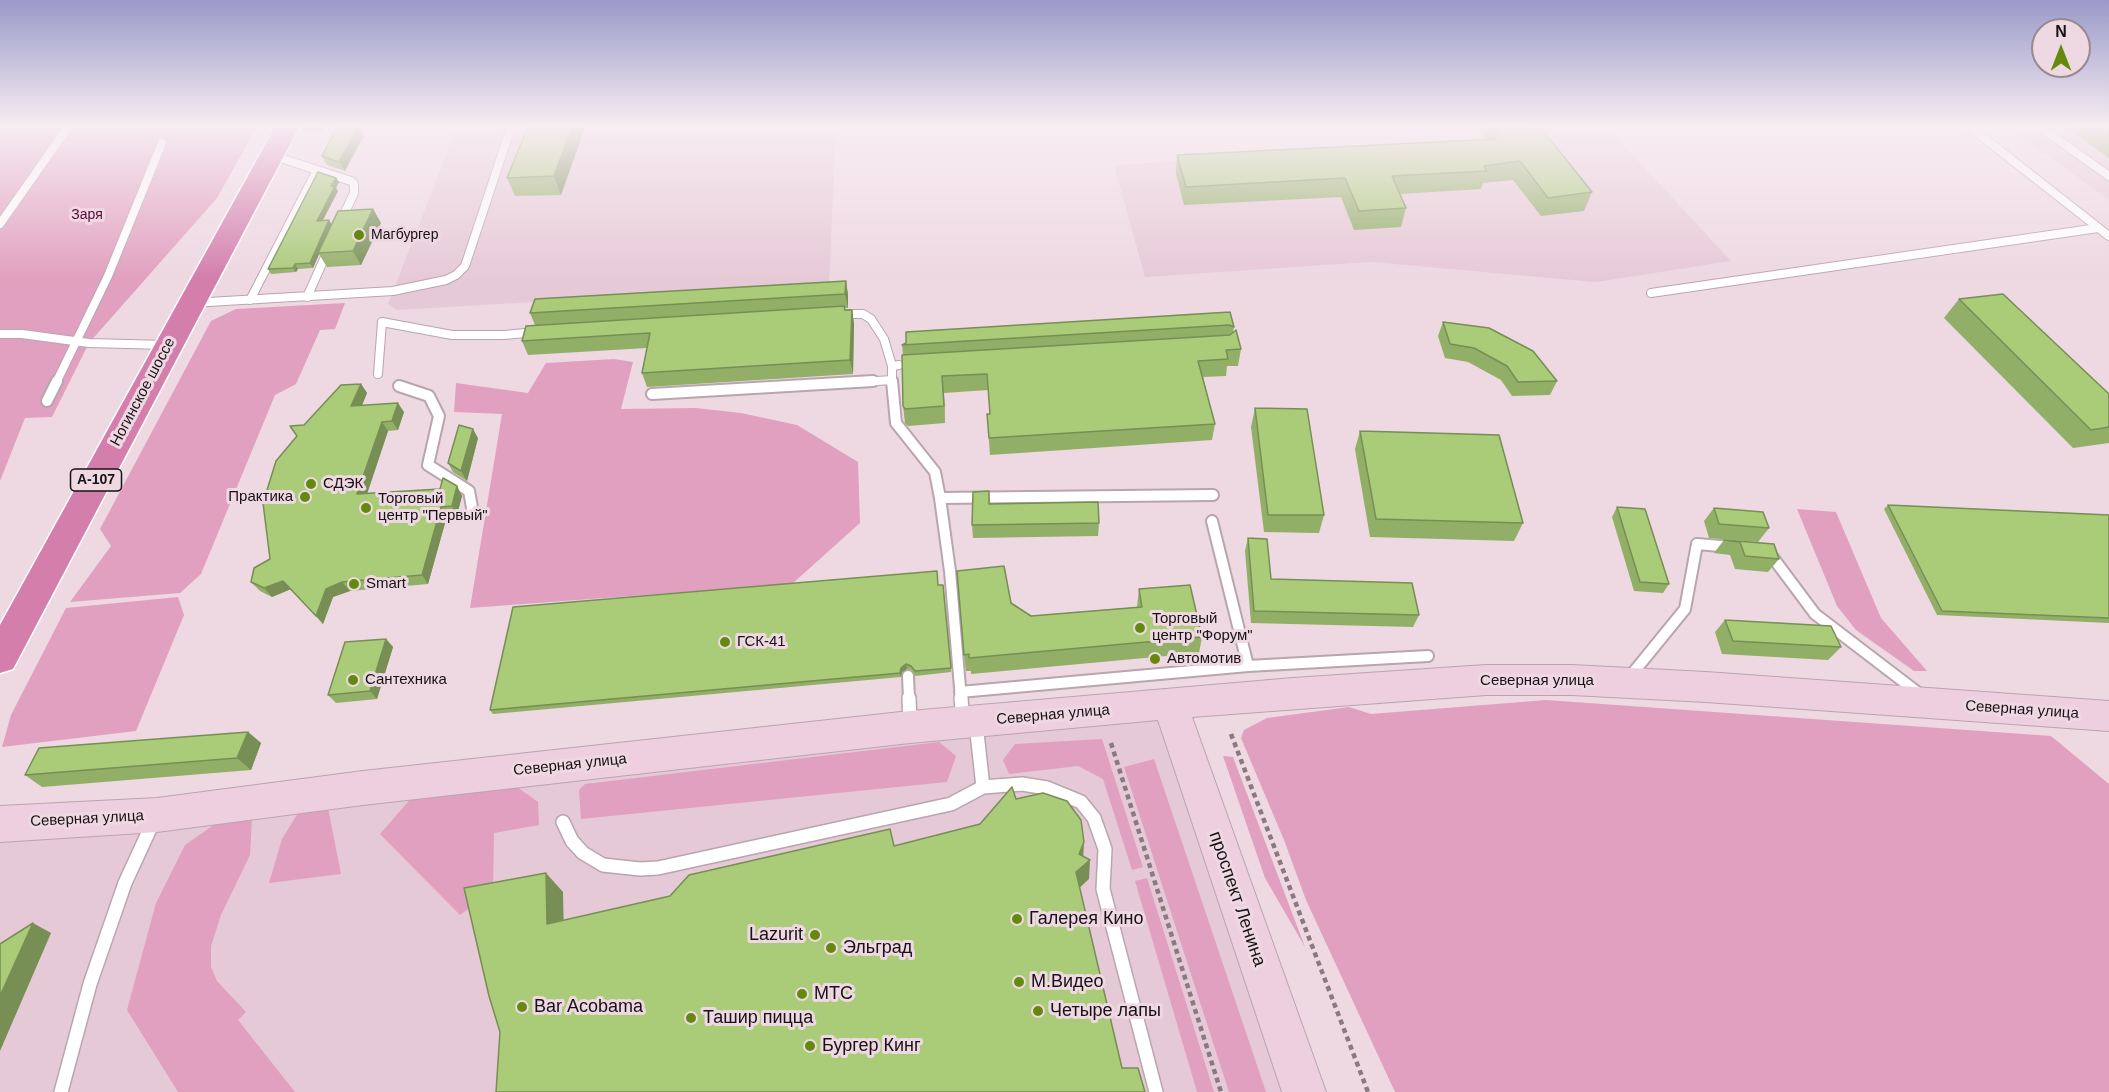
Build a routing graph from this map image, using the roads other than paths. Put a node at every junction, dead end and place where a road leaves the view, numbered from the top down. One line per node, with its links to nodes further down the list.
1 (32, 178): 8 (lane)
2 (148, 178): 18 (lane)
3 (259, 178): 14 (highway, Ногинское шоссе / А-107)
4 (313, 178): 13 (lane)
5 (342, 178): 12 (lane)
6 (494, 178): 12 (lane)
7 (2035, 178): 9 (lane)
8 (0, 224)
9 (2098, 228): 10 (lane); 11 (lane)
10 (2109, 236)
11 (1651, 293)
12 (307, 297): 13 (lane)
13 (250, 300): 14 (lane)
14 (191, 303): 19 (highway, Ногинское шоссе / А-107)
15 (829, 315): 21 (lane)
16 (545, 332): 22 (lane)
17 (0, 334): 18 (lane)
18 (75, 341): 19 (lane); 26 (lane)
19 (168, 345): 32 (highway, Ногинское шоссе / А-107)
20 (904, 365): 21 (lane)
21 (892, 366): 23 (lane)
22 (378, 374)
23 (892, 380): 25 (lane); 28 (lane)
24 (399, 386): 29 (lane)
25 (652, 394)
26 (47, 400)
27 (1213, 495): 28 (lane)
28 (940, 498): 38 (lane)
29 (473, 513)
30 (1212, 521): 33 (lane)
31 (1428, 656): 33 (lane)
32 (0, 658)
33 (1248, 666): 38 (lane)
34 (908, 676): 40 (lane)
35 (1624, 682): 36 (main road, Северная улица); 36 (lane); 37 (main road, Северная улица)
36 (1930, 703): 39 (main road, Северная улица)
37 (1170, 705): 38 (main road, Северная улица); 47 (main road, проспект Ленина)
38 (966, 712): 40 (main road, Северная улица); 41 (lane)
39 (2109, 716)
40 (910, 727): 42 (main road, Северная улица)
41 (983, 788): 43 (lane); 46 (lane)
42 (157, 815): 44 (main road, Северная улица); 45 (lane)
43 (563, 822)
44 (0, 824)
45 (61, 1092)
46 (1156, 1092)
47 (1304, 1092)

